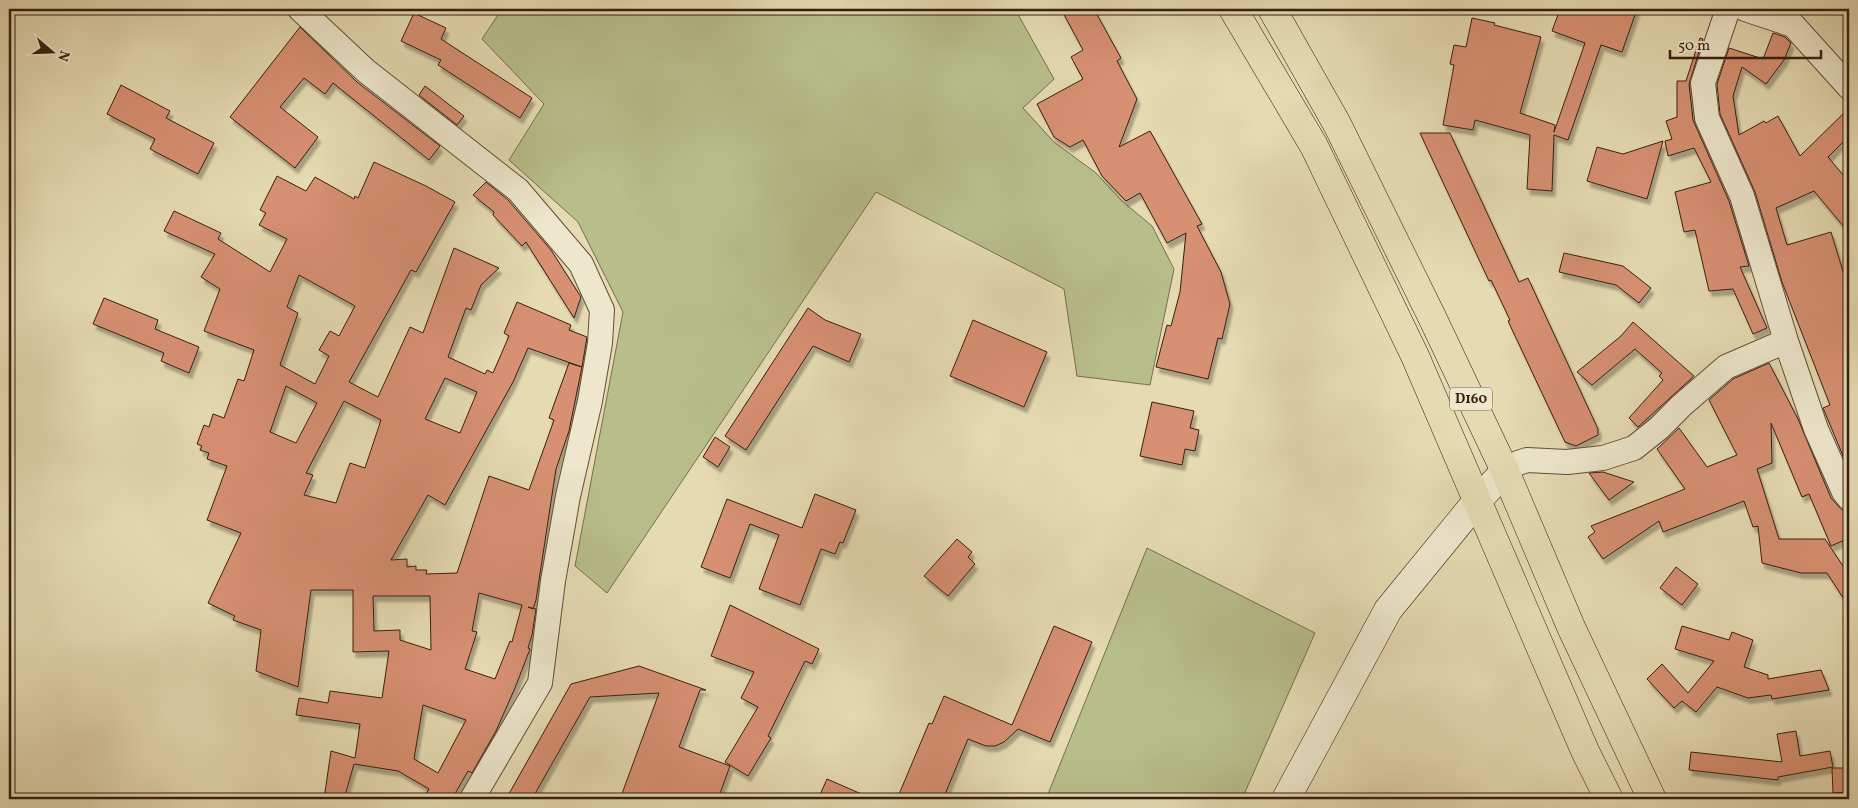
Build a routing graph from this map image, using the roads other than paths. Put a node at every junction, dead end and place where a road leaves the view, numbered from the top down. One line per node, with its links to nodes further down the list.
1 (300, 9): 11 (street)
2 (1233, 9): 10 (main road, D160)
3 (1272, 9): 8 (main road, D160)
4 (1728, 9): 7 (street)
5 (1745, 9): 6 (street)
6 (1849, 87)
7 (1786, 341): 8 (street); 9 (street)
8 (1505, 471): 10 (main road); 14 (main road, D160)
9 (1849, 498)
10 (1476, 502): 12 (main road); 13 (main road, D160)
11 (472, 799)
12 (1286, 799)
13 (1609, 799)
14 (1652, 799)

